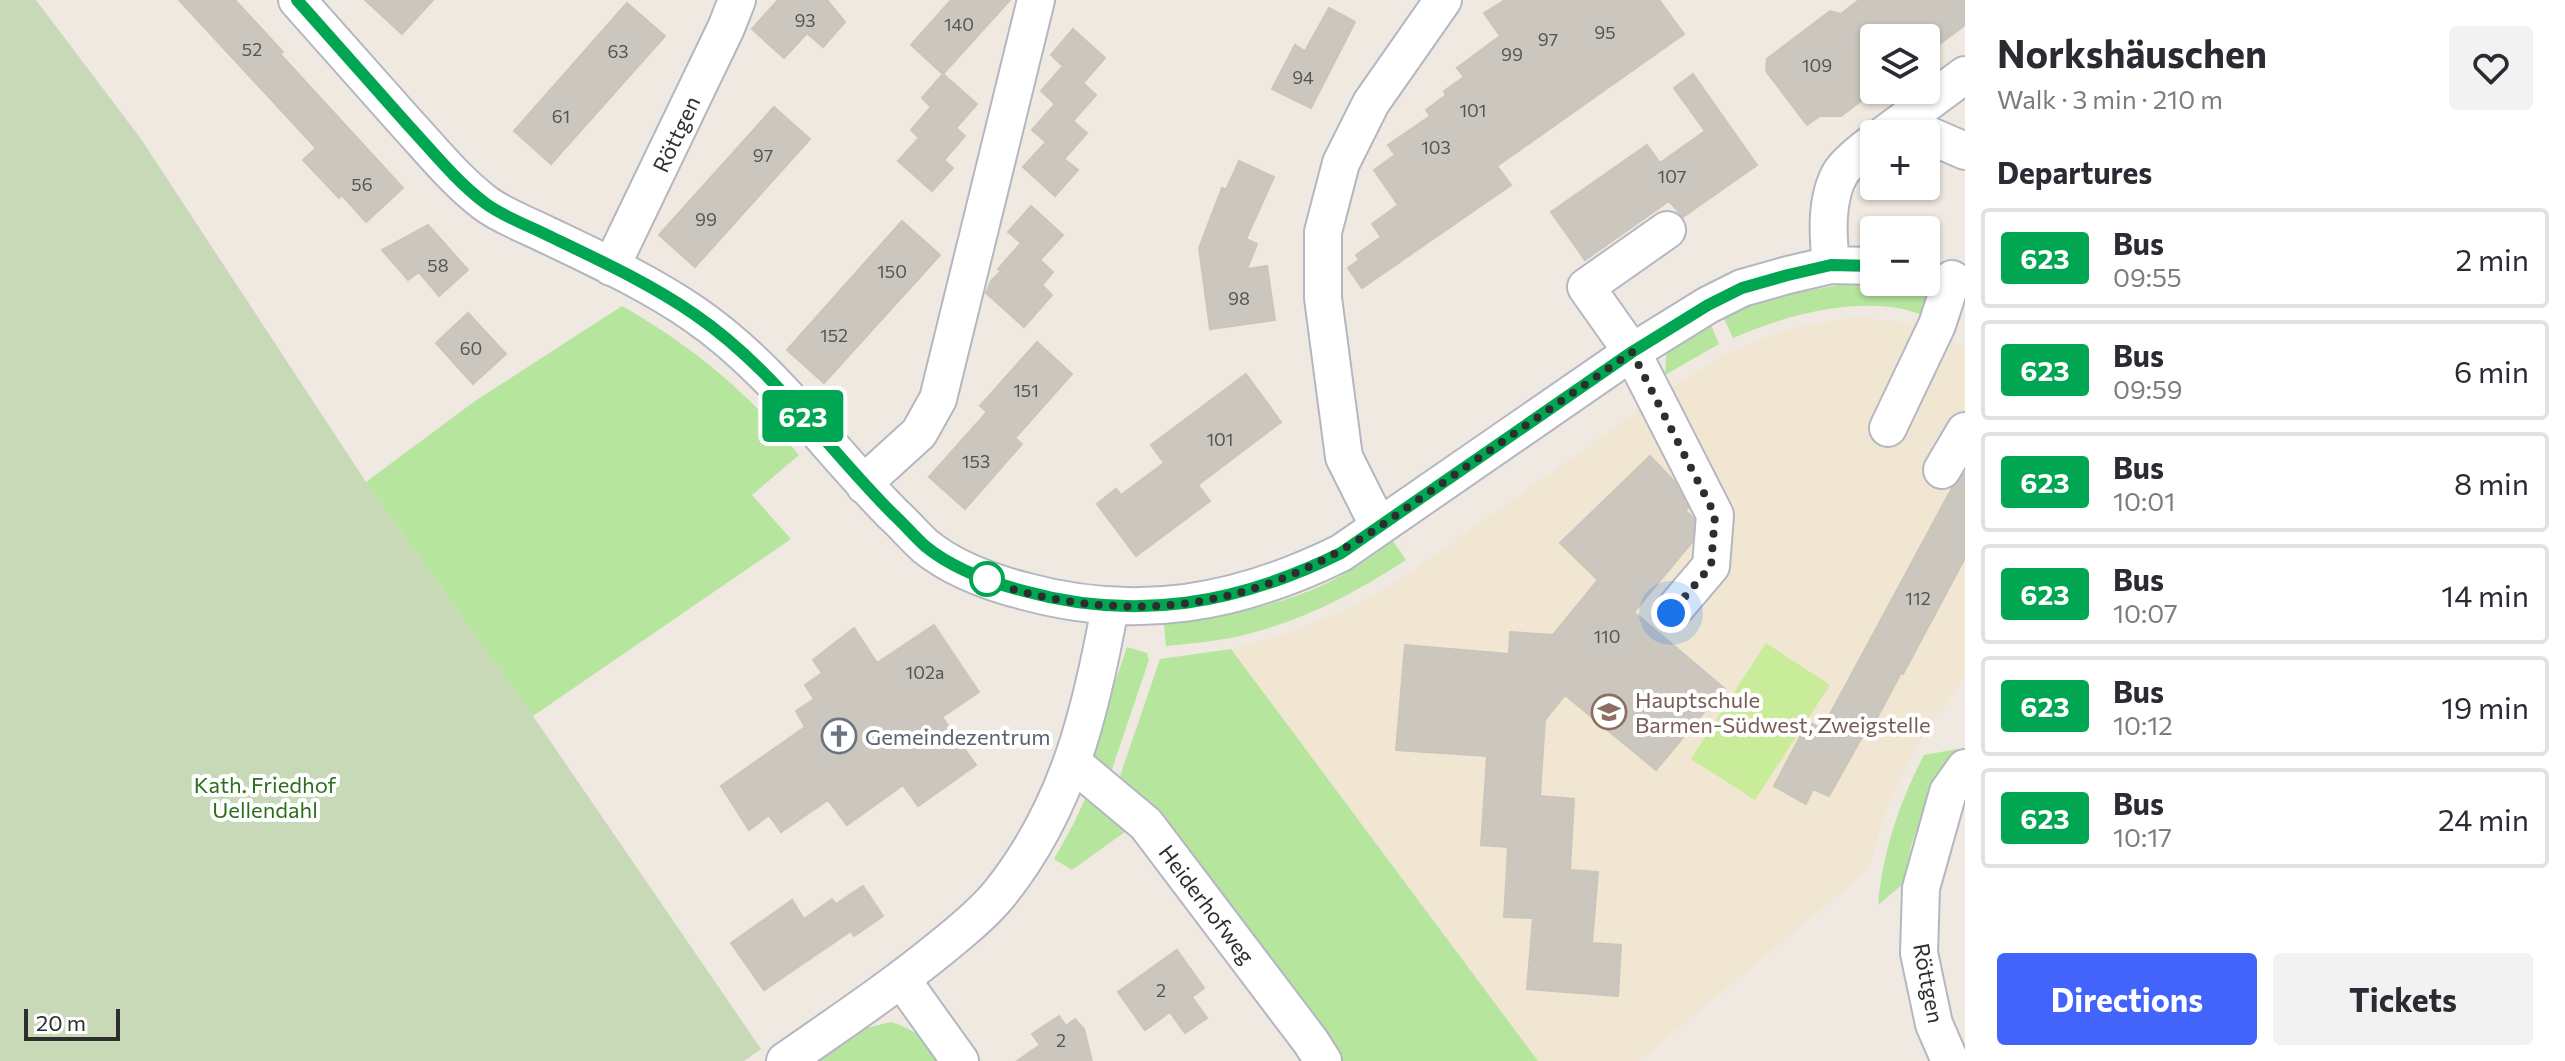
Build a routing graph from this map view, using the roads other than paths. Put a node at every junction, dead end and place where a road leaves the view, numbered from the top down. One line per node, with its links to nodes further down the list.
1 (297, 0): 13 (street)
2 (737, 0): 13 (street, Röttgen)
3 (1036, 0): 19 (street)
4 (1443, 0): 20 (street)
5 (1965, 75): 6 (street)
6 (1916, 120)
7 (1940, 144): 8 (street)
8 (1965, 151)
9 (1860, 160): 11 (street)
10 (1667, 230): 15 (street)
11 (1831, 265): 12 (street); 15 (street)
12 (1860, 266)
13 (611, 267): 19 (street)
14 (1948, 279): 16 (street)
15 (1632, 352): 20 (street); 22 (street)
16 (1888, 428)
17 (1965, 431): 18 (street)
18 (1942, 470)
19 (865, 486): 21 (street)
20 (1379, 527): 21 (street)
21 (1110, 607): 23 (street)
22 (1671, 613)
23 (1073, 763): 25 (street); 28 (street, Heiderhofweg)
24 (1965, 768): 29 (street, Röttgen)
25 (902, 980): 26 (street); 27 (street)
26 (785, 1061)
27 (960, 1061)
28 (1323, 1061)
29 (1950, 1061)

